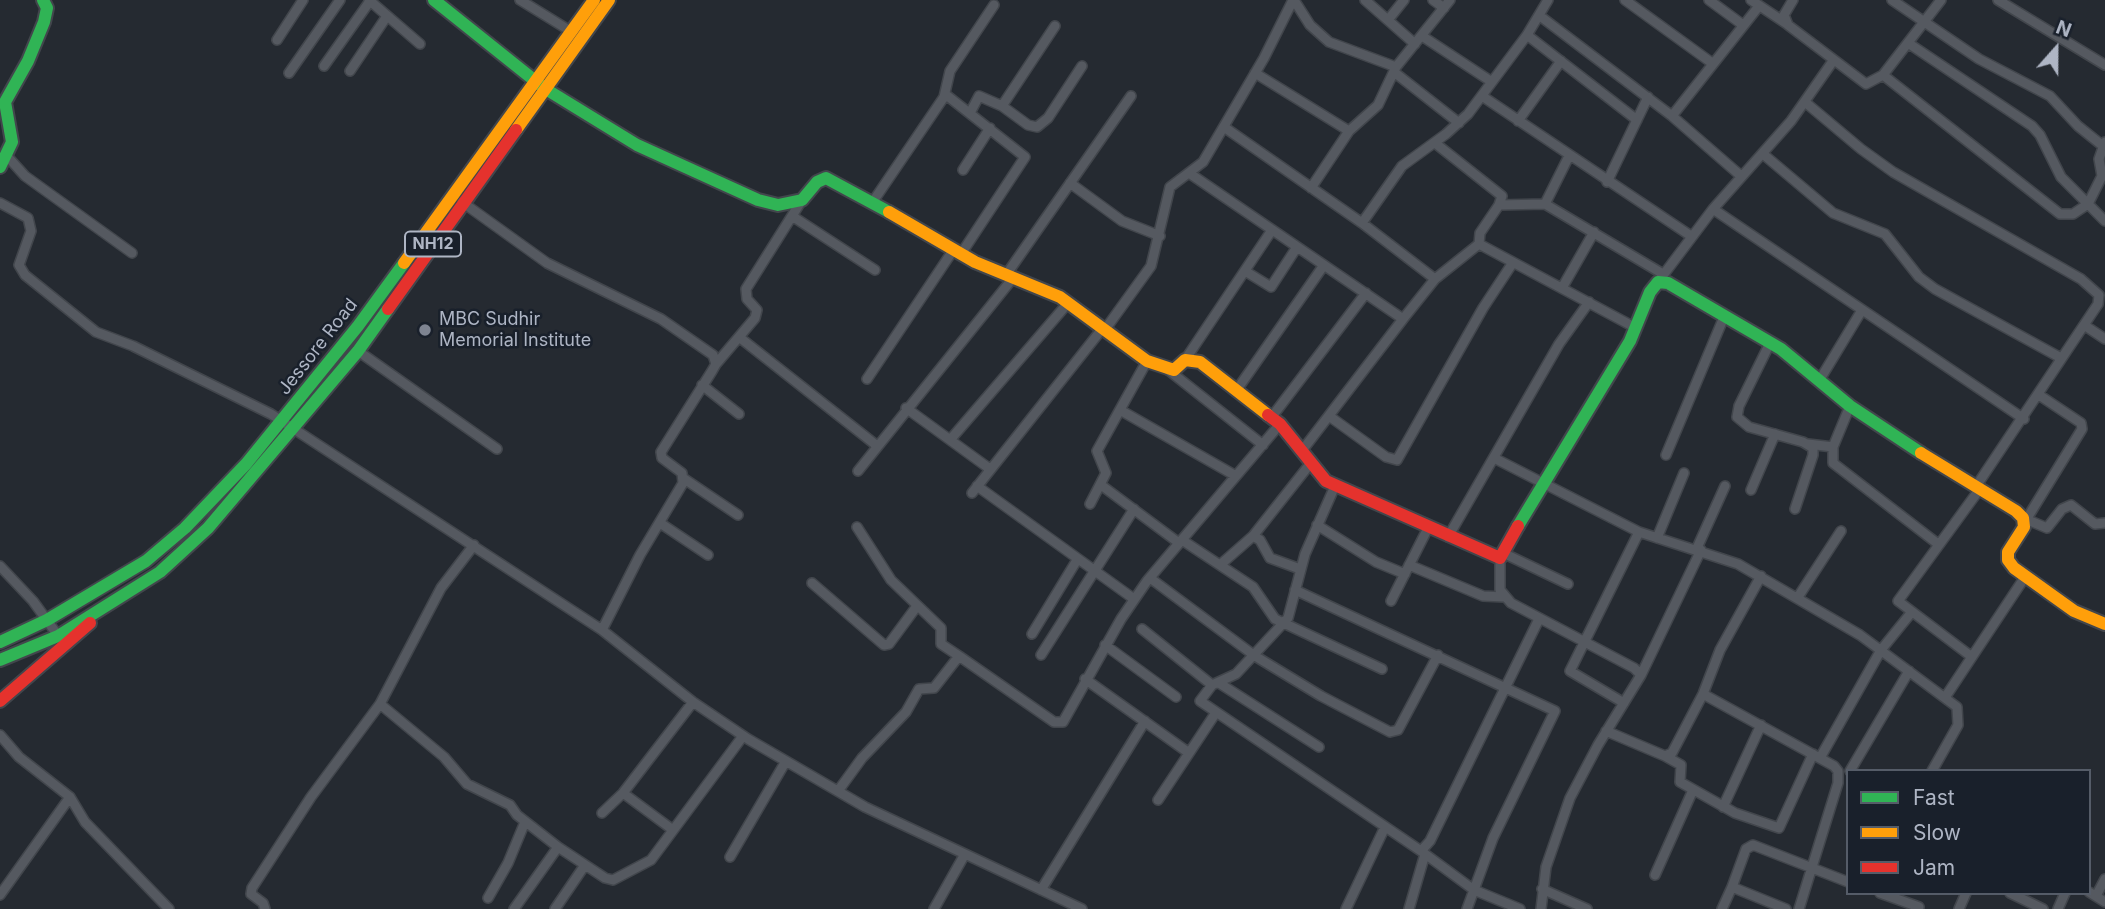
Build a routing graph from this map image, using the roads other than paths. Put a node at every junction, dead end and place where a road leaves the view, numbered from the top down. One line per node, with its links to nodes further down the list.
1 (43, 0): 51 (main road)
2 (303, 0): 33 (street)
3 (340, 0): 46 (street)
4 (433, 0): 49 (main road)
5 (520, 0): 30 (street)
6 (594, 0): 30 (main road, Jessore Road / NH12)
7 (609, 0): 49 (main road, Jessore Road / NH12)
8 (1293, 0): 43 (street); 45 (street)
9 (1365, 0): 25 (street)
10 (1404, 0): 25 (street)
11 (1433, 0): 21 (street)
12 (1548, 0): 24 (street)
13 (1625, 0): 39 (street)
14 (1709, 0): 27 (street)
15 (1793, 0): 28 (street)
16 (1892, 0): 26 (street)
17 (1941, 0): 26 (street)
18 (1998, 0): 40 (street)
19 (370, 1): 23 (street); 41 (street)
20 (1755, 3): 27 (street); 28 (street)
21 (1447, 4): 32 (street)
22 (994, 5): 50 (street)
23 (387, 16): 35 (street); 44 (street)
24 (1540, 16): 31 (street); 54 (street)
25 (1388, 20): 36 (street)
26 (1924, 24): 34 (street); 66 (street)
27 (1743, 25): 39 (street)
28 (1788, 25): 38 (street)
29 (1055, 26): 56 (street)
30 (572, 32): 49 (main road, Jessore Road / NH12)
31 (1528, 35): 37 (street); 48 (street)
32 (1422, 36): 36 (street); 48 (street)
33 (277, 40)
34 (1909, 43): 47 (street); 81 (street)
35 (420, 44)
36 (1415, 44): 43 (street)
37 (1561, 61): 59 (street); 60 (street)
38 (1833, 61): 47 (street); 55 (street)
39 (1712, 63): 58 (street)
40 (2105, 65)
41 (324, 66)
42 (1082, 66): 56 (street)
43 (1395, 70): 61 (street); 64 (street)
44 (349, 71)
45 (1255, 73): 62 (street); 64 (street)
46 (289, 74)
47 (1883, 75): 81 (street)
48 (1492, 82): 53 (street)
49 (540, 85): 76 (main road); 77 (main road, Jessore Road / NH12); 133 (main road, Jessore Road / NH12)
50 (945, 94): 57 (street); 79 (street)
51 (4, 96): 69 (main road)
52 (1131, 96): 74 (street)
53 (1482, 96): 60 (street); 61 (street)
54 (1648, 97): 58 (street); 59 (street)
55 (1805, 102): 67 (street); 104 (street)
56 (1002, 106): 57 (street)
57 (970, 113): 63 (street)
58 (1672, 116): 72 (street)
59 (1637, 120): 73 (street)
60 (1518, 121): 68 (street)
61 (1459, 122): 65 (street)
62 (1224, 127): 71 (street); 75 (street)
63 (990, 128): 70 (street); 93 (street)
64 (1349, 131): 75 (street)
65 (1435, 143): 82 (street); 86 (street)
66 (2104, 144): 81 (street)
67 (1763, 154): 72 (street); 117 (street)
68 (1569, 156): 73 (street); 80 (street)
69 (3, 161): 94 (street)
70 (963, 170)
71 (1189, 173): 87 (street); 89 (street)
72 (1741, 176): 83 (street)
73 (1607, 182): 90 (street)
74 (1070, 183): 89 (street); 99 (street)
75 (1311, 188): 86 (street)
76 (802, 200): 79 (main road); 84 (street)
77 (463, 202): 116 (main road, Jessore Road / NH12); 120 (street)
78 (0, 203): 133 (street)
79 (872, 203): 93 (main road)
80 (1545, 204): 82 (street); 88 (street)
81 (2088, 204): 85 (street)
82 (1499, 205): 91 (street)
83 (1713, 209): 90 (street); 107 (street)
84 (792, 216): 97 (street); 113 (street)
85 (2105, 221)
86 (1362, 223): 101 (street)
87 (1272, 230): 92 (street); 98 (street)
88 (1594, 232): 100 (street); 102 (street)
89 (1160, 236): 112 (street)
90 (1691, 236): 100 (street)
91 (1479, 244): 95 (street); 101 (street)
92 (1297, 247): 96 (street); 98 (street)
93 (957, 251): 99 (main road); 122 (street)
94 (132, 253)
95 (1513, 264): 102 (street); 131 (street)
96 (1324, 265): 103 (street); 125 (street)
97 (875, 270)
98 (1245, 271): 118 (street)
99 (1010, 276): 106 (main road); 128 (street)
100 (1660, 278): 108 (main road); 111 (main road)
101 (1435, 279): 109 (street)
102 (1562, 288): 105 (street)
103 (1366, 293): 109 (street); 134 (street)
104 (2102, 300): 110 (street)
105 (1589, 302): 111 (street); 145 (street)
106 (1068, 303): 112 (main road); 137 (street)
107 (1862, 310): 123 (street); 132 (street)
108 (1724, 317): 115 (main road); 144 (street)
109 (1403, 319): 131 (street)
110 (2084, 325): 114 (street); 117 (street)
111 (1636, 328): 153 (main road)
112 (1103, 330): 119 (main road); 147 (street)
113 (739, 337): 120 (street); 139 (street)
114 (2105, 339)
115 (1770, 343): 123 (main road); 136 (street)
116 (358, 351): 135 (main road, Jessore Road / NH12); 142 (street)
117 (2061, 358): 126 (street)
118 (1185, 360): 121 (main road); 125 (main road)
119 (1147, 361): 121 (main road); 129 (street)
120 (716, 364): 124 (street)
121 (1167, 369): 140 (street)
122 (867, 379)
123 (1819, 381): 127 (main road)
124 (702, 385): 130 (street); 151 (street)
125 (1236, 391): 134 (main road)
126 (2039, 395): 132 (street); 162 (street)
127 (1850, 406): 141 (street); 157 (main road)
128 (906, 408): 137 (street); 139 (street)
129 (1120, 410): 150 (street); 152 (street)
130 (740, 414)
131 (1329, 416): 143 (street)
132 (2024, 419): 157 (street)
133 (281, 421): 135 (street); 198 (main road, Jessore Road / NH12)
134 (1276, 421): 140 (street); 143 (main road)
135 (295, 429): 175 (street); 204 (main road, Jessore Road / NH12)
136 (1774, 434): 138 (street); 156 (street)
137 (950, 440): 147 (street)
138 (1808, 444): 141 (street); 160 (street)
139 (876, 445): 148 (street)
140 (1263, 445): 150 (street)
141 (1833, 447): 174 (street)
142 (497, 449)
143 (1301, 452): 146 (main road)
144 (1666, 455)
145 (1494, 458): 153 (street); 171 (street)
146 (1310, 464): 154 (main road); 170 (street)
147 (990, 469): 179 (street)
148 (858, 471)
149 (1684, 473): 172 (street)
150 (1236, 476): 173 (street)
151 (683, 478): 161 (street); 163 (street)
152 (1101, 485): 158 (street); 159 (street)
153 (1541, 485): 169 (street); 178 (main road)
154 (1335, 486): 165 (street); 167 (main road)
155 (1725, 486): 176 (street)
156 (1751, 489)
157 (1977, 489): 162 (main road); 174 (street)
158 (1090, 504)
159 (1134, 509): 173 (street); 184 (street)
160 (1795, 509)
161 (738, 515)
162 (2025, 519): 164 (street); 186 (main road)
163 (660, 523): 177 (street); 201 (street)
164 (2105, 523)
165 (1317, 525): 182 (street); 183 (street)
166 (857, 527): 195 (street)
167 (1428, 528): 171 (main road); 183 (street)
168 (1842, 531): 192 (street)
169 (1639, 533): 172 (street); 205 (street)
170 (1253, 536): 180 (street); 182 (street)
171 (1448, 537): 178 (main road)
172 (1657, 538): 176 (street)
173 (1181, 541): 180 (street); 187 (street)
174 (1938, 544): 196 (street)
175 (474, 545): 201 (street); 226 (street)
176 (1699, 549): 185 (street); 217 (street)
177 (708, 555)
178 (1502, 556): 189 (street); 191 (street)
179 (1077, 560): 184 (street); 203 (street)
180 (1220, 565): 199 (street)
181 (0, 566): 198 (street)
182 (1300, 569): 190 (street)
183 (1407, 569): 191 (street); 194 (street)
184 (1094, 571): 193 (street); 209 (street)
185 (1761, 576): 192 (street); 221 (street)
186 (2025, 576): 200 (main road); 213 (street)
187 (1150, 578): 193 (street); 212 (street)
188 (812, 583): 195 (street)
189 (1568, 584)
190 (1296, 590): 199 (street); 210 (street)
191 (1504, 597): 197 (street)
192 (1798, 597): 208 (street)
193 (1135, 599): 207 (street)
194 (1391, 601)
195 (917, 606): 211 (street)
196 (1911, 613): 208 (street); 213 (street)
197 (1539, 619): 205 (street); 220 (street)
198 (47, 620): 204 (street); 206 (main road, Jessore Road / NH12)
199 (1285, 623): 212 (street); 215 (street)
200 (2105, 624)
201 (602, 629): 225 (street)
202 (1142, 629): 219 (street)
203 (1032, 634)
204 (61, 641): 214 (main road, NH12); 224 (main road)
205 (1583, 641): 217 (street); 227 (street)
206 (0, 642)
207 (1105, 645): 218 (street); 223 (street)
208 (1881, 650): 216 (street); 236 (street)
209 (1041, 655)
210 (1438, 655): 212 (street); 220 (street)
211 (959, 656): 218 (street); 244 (street)
212 (1255, 656): 219 (street)
213 (1972, 657): 222 (street)
214 (0, 660)
215 (1382, 669)
216 (1909, 671): 222 (street); 240 (street)
217 (1641, 675): 227 (street)
218 (1085, 679): 229 (street)
219 (1216, 684): 228 (street); 234 (street)
220 (1506, 686): 254 (street); 265 (street)
221 (1703, 694): 230 (street); 237 (street)
222 (1946, 696): 241 (street)
223 (1176, 697)
224 (0, 701)
225 (693, 702): 233 (street); 245 (street)
226 (380, 704): 250 (street); 274 (street)
227 (1624, 704): 231 (street)
228 (1215, 714): 235 (street); 251 (street)
229 (1145, 722): 235 (street); 264 (street)
230 (1761, 726): 236 (street); 248 (street)
231 (1606, 731): 237 (street); 263 (street)
232 (0, 736): 246 (street)
233 (743, 736): 238 (street); 252 (street)
234 (1319, 747)
235 (1189, 753): 247 (street)
236 (1816, 756): 239 (street); 248 (street)
237 (1665, 757): 243 (street)
238 (786, 761): 244 (street); 256 (street)
239 (1834, 766): 242 (street); 258 (street)
240 (1850, 769)
241 (1933, 769)
242 (1846, 770)
243 (1693, 790): 248 (street); 259 (street)
244 (838, 791): 255 (street)
245 (622, 793): 249 (street); 252 (street)
246 (70, 797): 267 (street); 272 (street)
247 (1158, 800)
248 (1723, 807)
249 (601, 813)
250 (525, 822): 253 (street); 270 (street)
251 (1385, 827): 254 (street); 279 (street)
252 (673, 830): 257 (street)
253 (558, 847): 257 (street); 275 (street)
254 (1422, 852): 265 (street); 280 (street)
255 (965, 854): 264 (street); 277 (street)
256 (730, 857)
257 (585, 865): 276 (street)
258 (1811, 869): 261 (street); 262 (street); 287 (street)
259 (1654, 875)
260 (2105, 879): 266 (street)
261 (1846, 881)
262 (1732, 887): 285 (street); 286 (street)
263 (1542, 889): 283 (street); 284 (street)
264 (1041, 890): 278 (street)
265 (1474, 890): 281 (street); 282 (street)
266 (2093, 894): 271 (street)
267 (0, 895)
268 (1886, 895): 273 (street)
269 (2014, 895): 288 (street)
270 (488, 898)
271 (2105, 902)
272 (165, 907)
273 (1919, 907)
274 (265, 909)
275 (514, 909)
276 (555, 909)
277 (934, 909)
278 (1082, 909)
279 (1346, 909)
280 (1409, 909)
281 (1467, 909)
282 (1520, 909)
283 (1541, 909)
284 (1587, 909)
285 (1722, 909)
286 (1786, 909)
287 (1799, 909)
288 (2043, 909)

